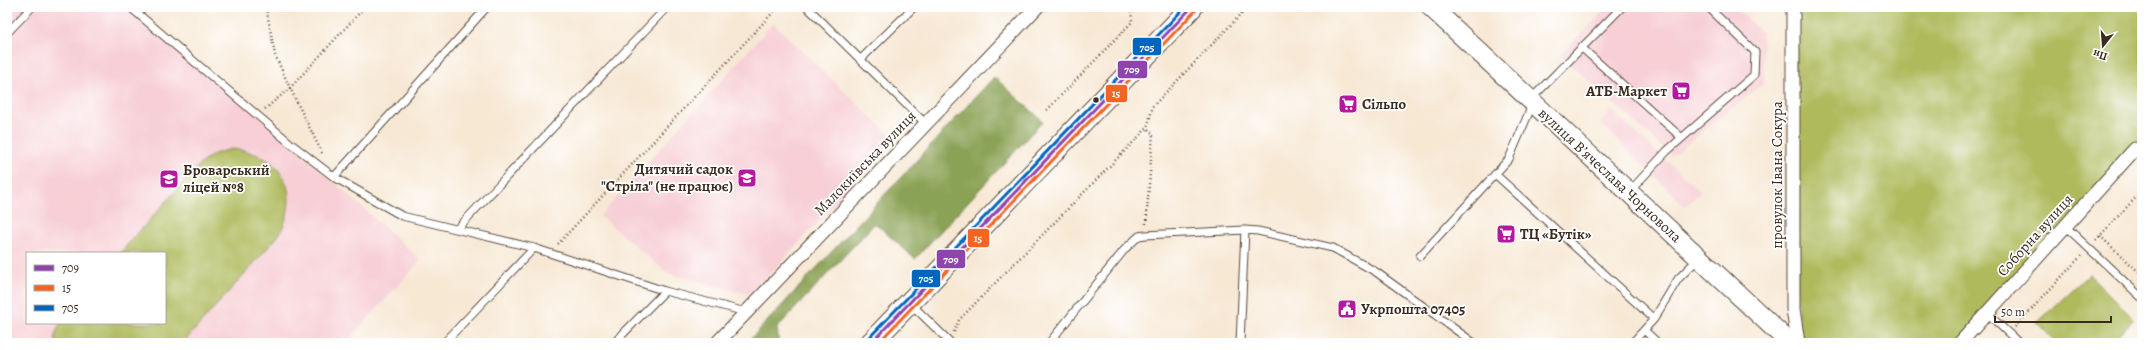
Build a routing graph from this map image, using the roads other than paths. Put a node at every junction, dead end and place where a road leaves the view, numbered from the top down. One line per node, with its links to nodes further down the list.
1 (32, 7): 13 (lane)
2 (130, 7): 21 (lane)
3 (487, 7): 21 (lane)
4 (667, 7): 24 (lane)
5 (807, 7): 15 (lane)
6 (914, 7): 15 (lane)
7 (1037, 7): 17 (street, Малокиївська вулиця)
8 (1192, 7): 31 (main road)
9 (1431, 7): 16 (street, вулиця Вʼячеслава Чорновола)
10 (1622, 7): 14 (lane)
11 (1708, 7): 18 (lane)
12 (1793, 7): 36 (street, провулок Івана Сокура)
13 (7, 33)
14 (1581, 47): 16 (lane); 18 (lane)
15 (860, 60): 17 (lane)
16 (1531, 102): 20 (lane); 22 (street, вулиця Вʼячеслава Чорновола)
17 (925, 123): 32 (street, Малокиївська вулиця)
18 (1682, 138): 22 (lane)
19 (2138, 150): 23 (street, Соборна вулиця)
20 (1495, 174): 27 (lane); 34 (lane)
21 (334, 177): 24 (lane)
22 (1629, 192): 28 (street, вулиця Вʼячеслава Чорновола)
23 (2065, 226): 30 (lane); 33 (street, Соборна вулиця)
24 (457, 229): 26 (lane)
25 (1245, 230): 42 (lane); 43 (lane); 44 (lane)
26 (534, 248): 29 (lane); 37 (lane)
27 (1420, 256)
28 (1699, 258): 34 (lane); 36 (street, вулиця Вʼячеслава Чорновола)
29 (665, 291): 32 (lane); 38 (lane)
30 (2142, 298)
31 (910, 303): 40 (main road); 41 (lane)
32 (746, 312): 39 (street, Малокиївська вулиця)
33 (1987, 313): 47 (street, Соборна вулиця); 48 (lane)
34 (1654, 318): 35 (lane)
35 (1644, 330): 45 (lane); 46 (lane)
36 (1790, 342)
37 (444, 343)
38 (614, 343)
39 (717, 343)
40 (872, 343)
41 (951, 343)
42 (1049, 343)
43 (1240, 343)
44 (1474, 343)
45 (1632, 343)
46 (1658, 343)
47 (1960, 343)
48 (2019, 343)

